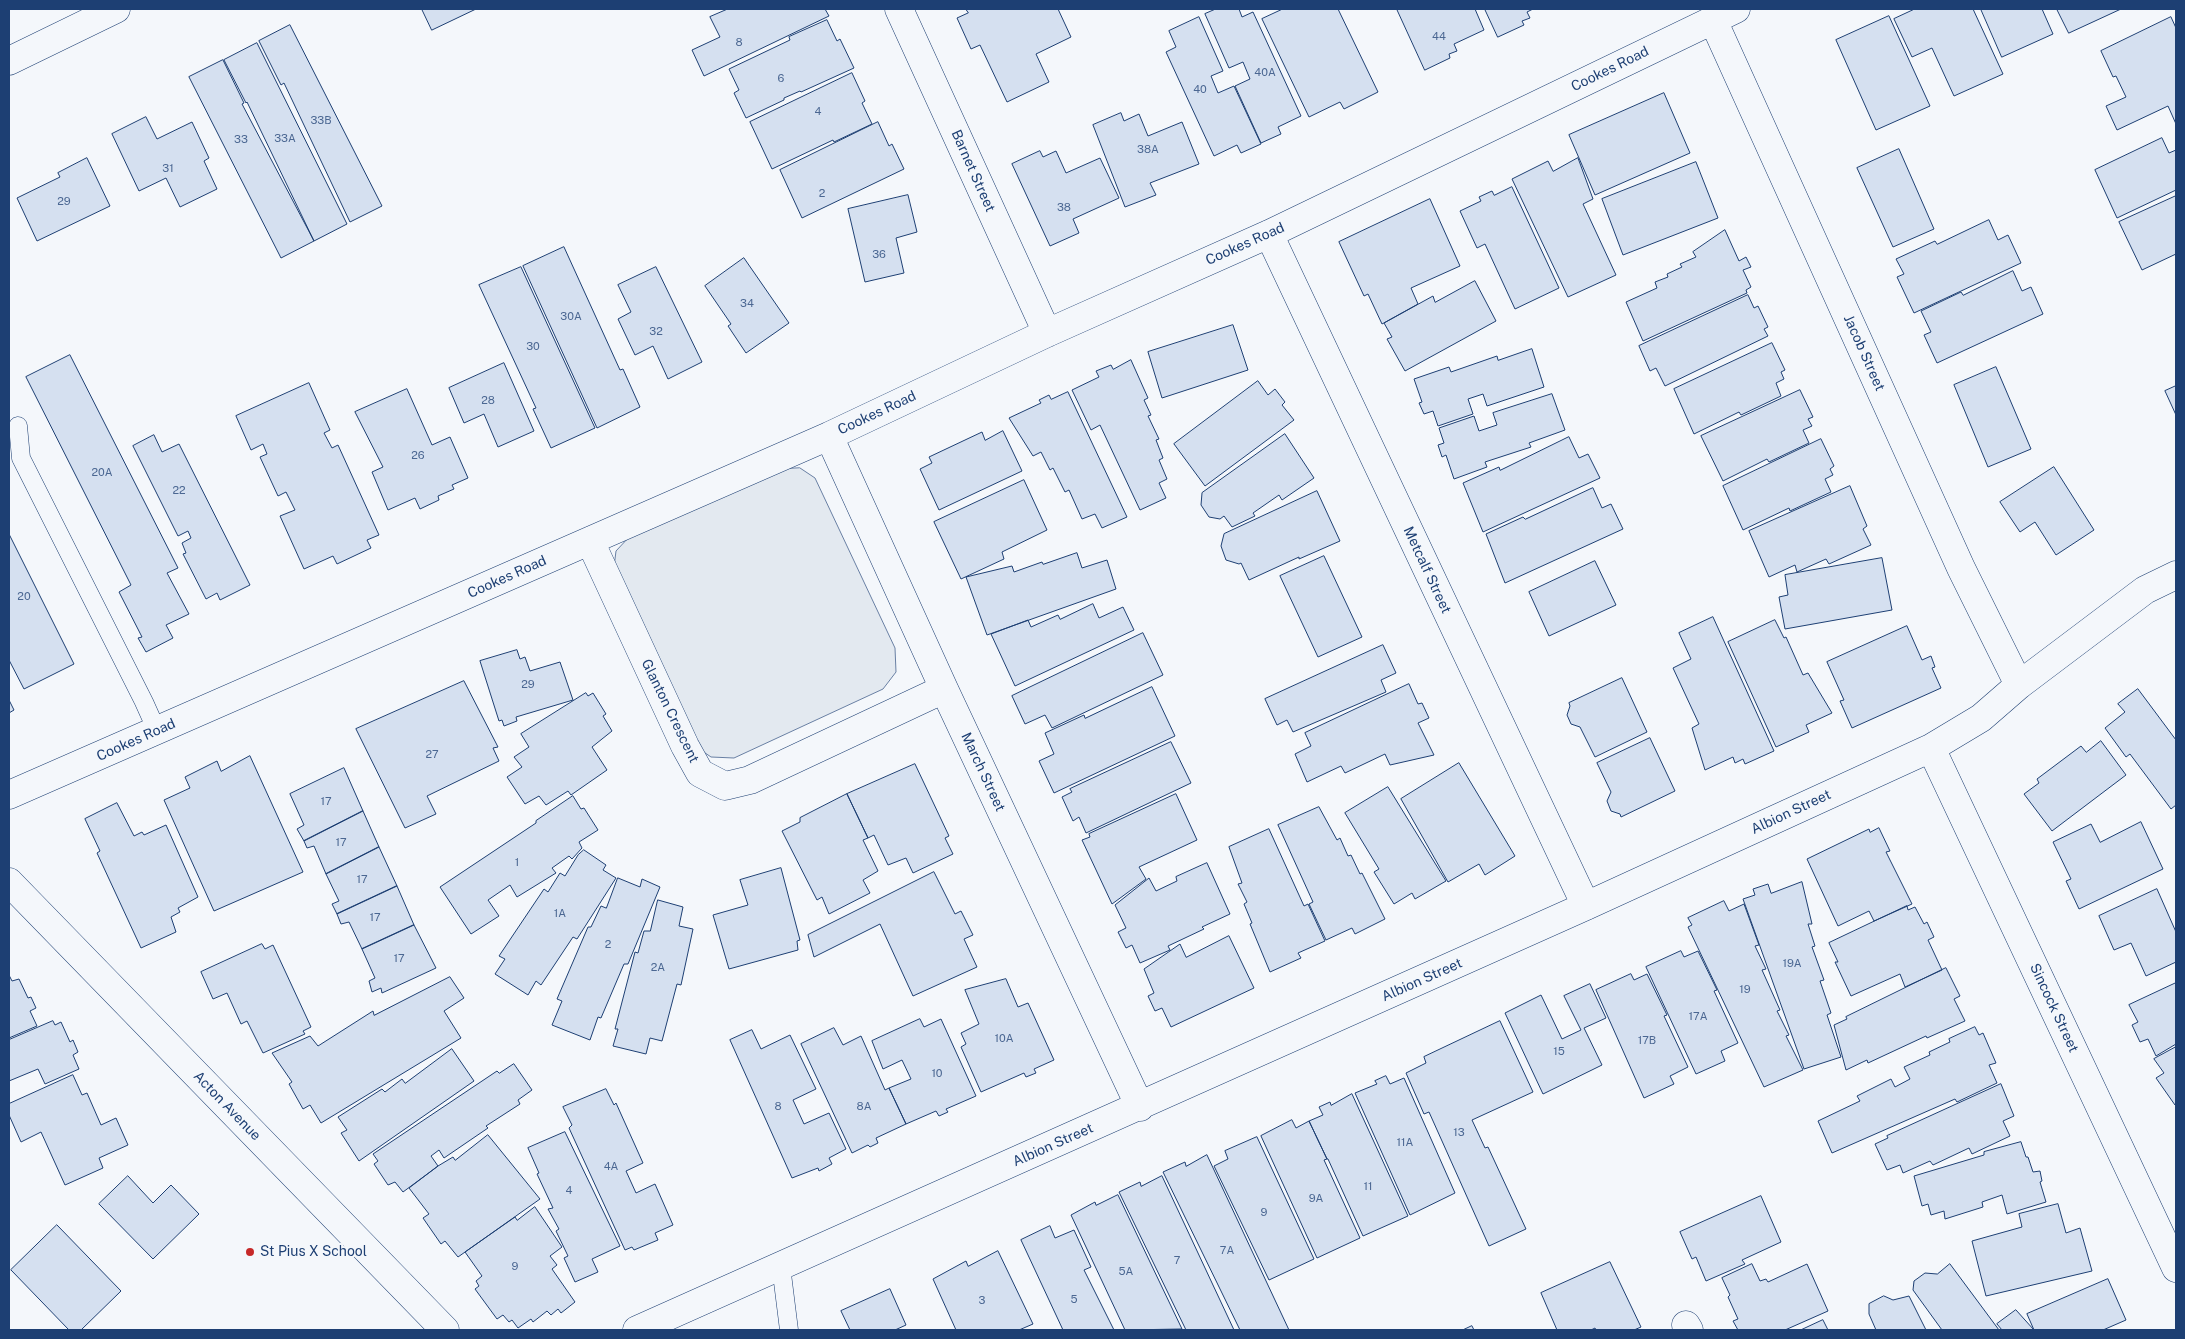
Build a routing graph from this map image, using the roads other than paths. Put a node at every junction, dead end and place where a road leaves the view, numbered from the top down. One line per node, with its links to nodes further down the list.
1 (116, 9): 4 (street)
2 (899, 9): 6 (street, Barnet Street)
3 (1724, 14): 5 (street, Cookes Road); 11 (street, Jacob Street)
4 (9, 61)
5 (1269, 234): 6 (street, Cookes Road); 17 (street, Metcalf Street)
6 (1047, 333): 8 (street, Cookes Road)
7 (18, 426): 13 (lane)
8 (829, 436): 9 (street, Cookes Road); 12 (street, March Street)
9 (590, 541): 12 (street, Glanton Crescent); 13 (street, Cookes Road)
10 (2176, 575): 11 (street, Albion Street)
11 (2019, 684): 14 (street, Albion Street)
12 (944, 689): 18 (street, March Street)
13 (156, 731): 15 (street, Cookes Road)
14 (1931, 748): 17 (street, Albion Street); 20 (street, Sincock Street)
15 (9, 795)
16 (9, 882): 21 (street, Acton Avenue)
17 (1586, 906): 18 (street, Albion Street)
18 (1140, 1107): 19 (street, Albion Street)
19 (781, 1266): 22 (street, Albion Street); 23 (lane)
20 (2176, 1268)
21 (445, 1330)
22 (637, 1330)
23 (789, 1330)

